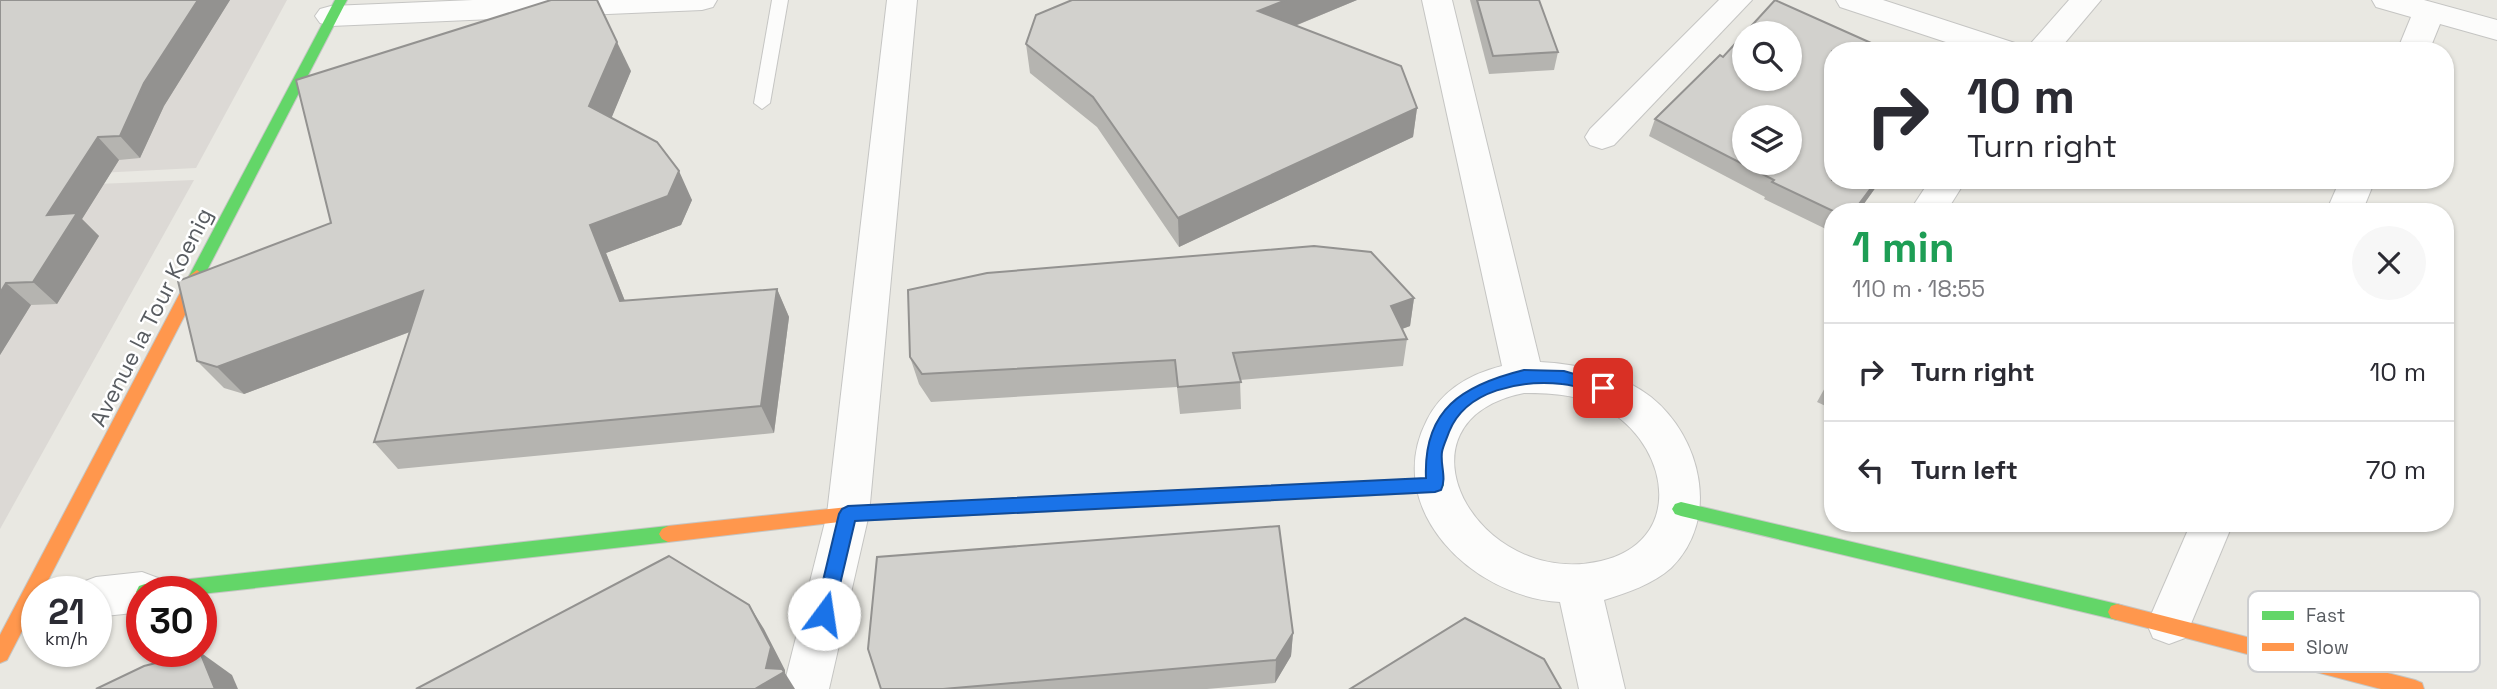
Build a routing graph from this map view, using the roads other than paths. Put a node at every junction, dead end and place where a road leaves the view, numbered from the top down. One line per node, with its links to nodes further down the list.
1 (702, 0): 9 (street)
2 (780, 0): 16 (lane)
3 (902, 0): 21 (street)
4 (1437, 0): 18 (street)
5 (1737, 0): 17 (street)
6 (1851, 0): 13 (street)
7 (2086, 0): 14 (street)
8 (2388, 0): 11 (street)
9 (515, 4): 10 (street)
10 (336, 8): 23 (street, Avenue la Tour Koenig)
11 (2429, 12): 12 (street); 15 (street)
12 (2497, 30)
13 (1979, 42)
14 (2048, 42)
15 (2417, 42)
16 (762, 103)
17 (1602, 137)
18 (1524, 377): 19 (street); 20 (street)
19 (1435, 485): 21 (street); 25 (street)
20 (1681, 509): 25 (street); 27 (street)
21 (848, 514): 24 (street); 31 (street)
22 (2208, 532): 27 (street)
23 (36, 576)
24 (217, 584)
25 (1578, 584): 32 (street)
26 (21, 605): 29 (street, Avenue la Tour Koenig)
27 (2169, 624): 28 (street)
28 (2248, 645)
29 (0, 653)
30 (2351, 672): 33 (street)
31 (806, 689)
32 (1602, 689)
33 (2415, 689)

